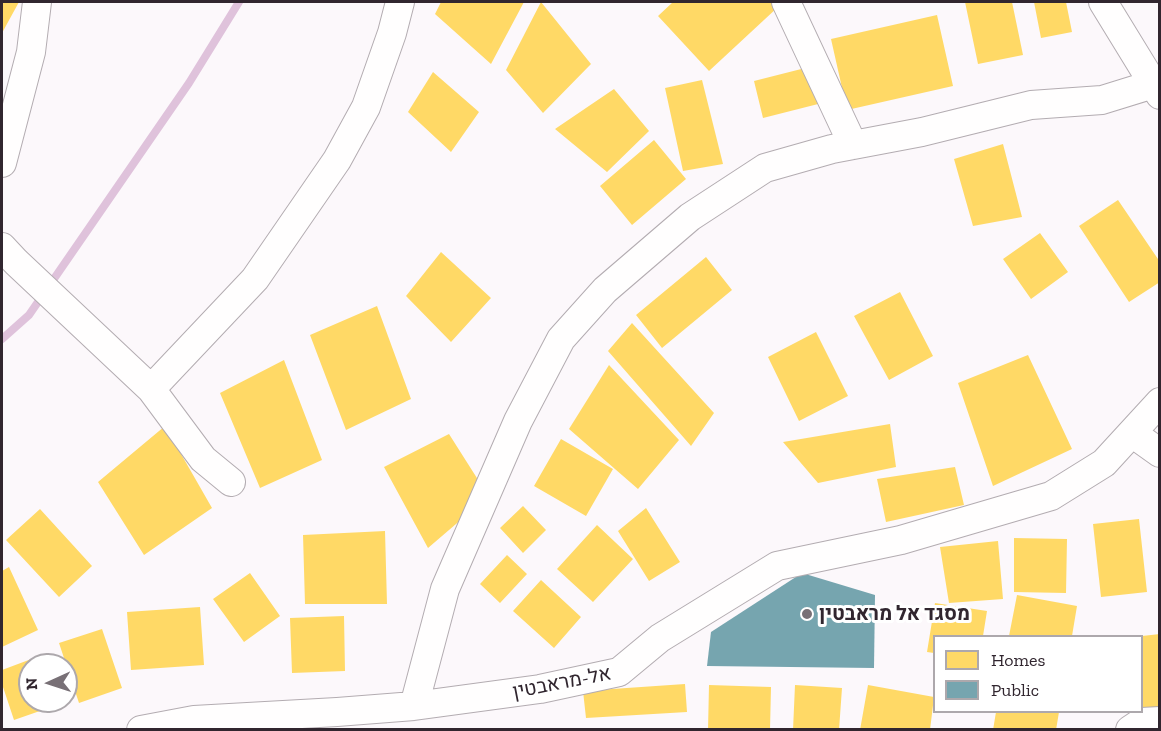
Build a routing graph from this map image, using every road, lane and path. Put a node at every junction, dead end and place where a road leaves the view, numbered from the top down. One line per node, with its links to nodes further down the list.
1 (37, 2): 7 (street)
2 (400, 2): 9 (street)
3 (786, 2): 6 (street)
4 (1103, 2): 5 (street)
5 (1158, 87): 6 (street)
6 (853, 145): 14 (street)
7 (2, 163)
8 (2, 247): 9 (street)
9 (151, 388): 13 (street)
10 (1160, 402): 11 (street, אל-מראבטין)
11 (1132, 433): 12 (street); 14 (street, אל-מראבטין)
12 (1160, 453)
13 (231, 482)
14 (414, 706): 16 (street, אל-מראבטין)
15 (1160, 721): 17 (street)
16 (141, 729)
17 (1130, 729)

